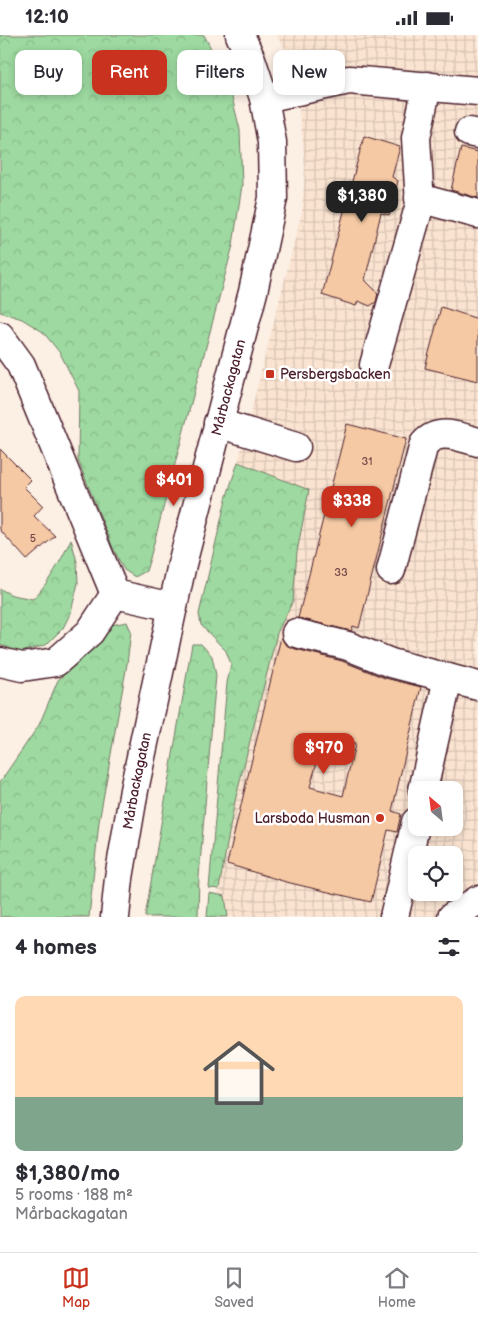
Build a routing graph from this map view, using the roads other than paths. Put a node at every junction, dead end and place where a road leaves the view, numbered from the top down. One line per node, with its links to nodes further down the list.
1 (240, 35): 4 (street, Mårbackagatan)
2 (427, 86): 3 (street); 4 (street); 5 (street)
3 (478, 91)
4 (264, 98): 9 (street, Mårbackagatan)
5 (419, 198): 6 (street); 8 (street)
6 (478, 214)
7 (0, 337): 13 (street)
8 (374, 365)
9 (218, 423): 11 (street); 14 (street, Mårbackagatan)
10 (478, 442): 12 (street)
11 (296, 447)
12 (391, 570)
13 (115, 594): 14 (street); 16 (street)
14 (173, 607): 22 (street, Mårbackagatan)
15 (296, 633): 17 (street)
16 (0, 661)
17 (448, 678): 18 (street); 19 (street)
18 (478, 686)
19 (426, 781)
20 (413, 836): 23 (street)
21 (478, 900): 24 (street)
22 (115, 917)
23 (394, 917)
24 (452, 917)

